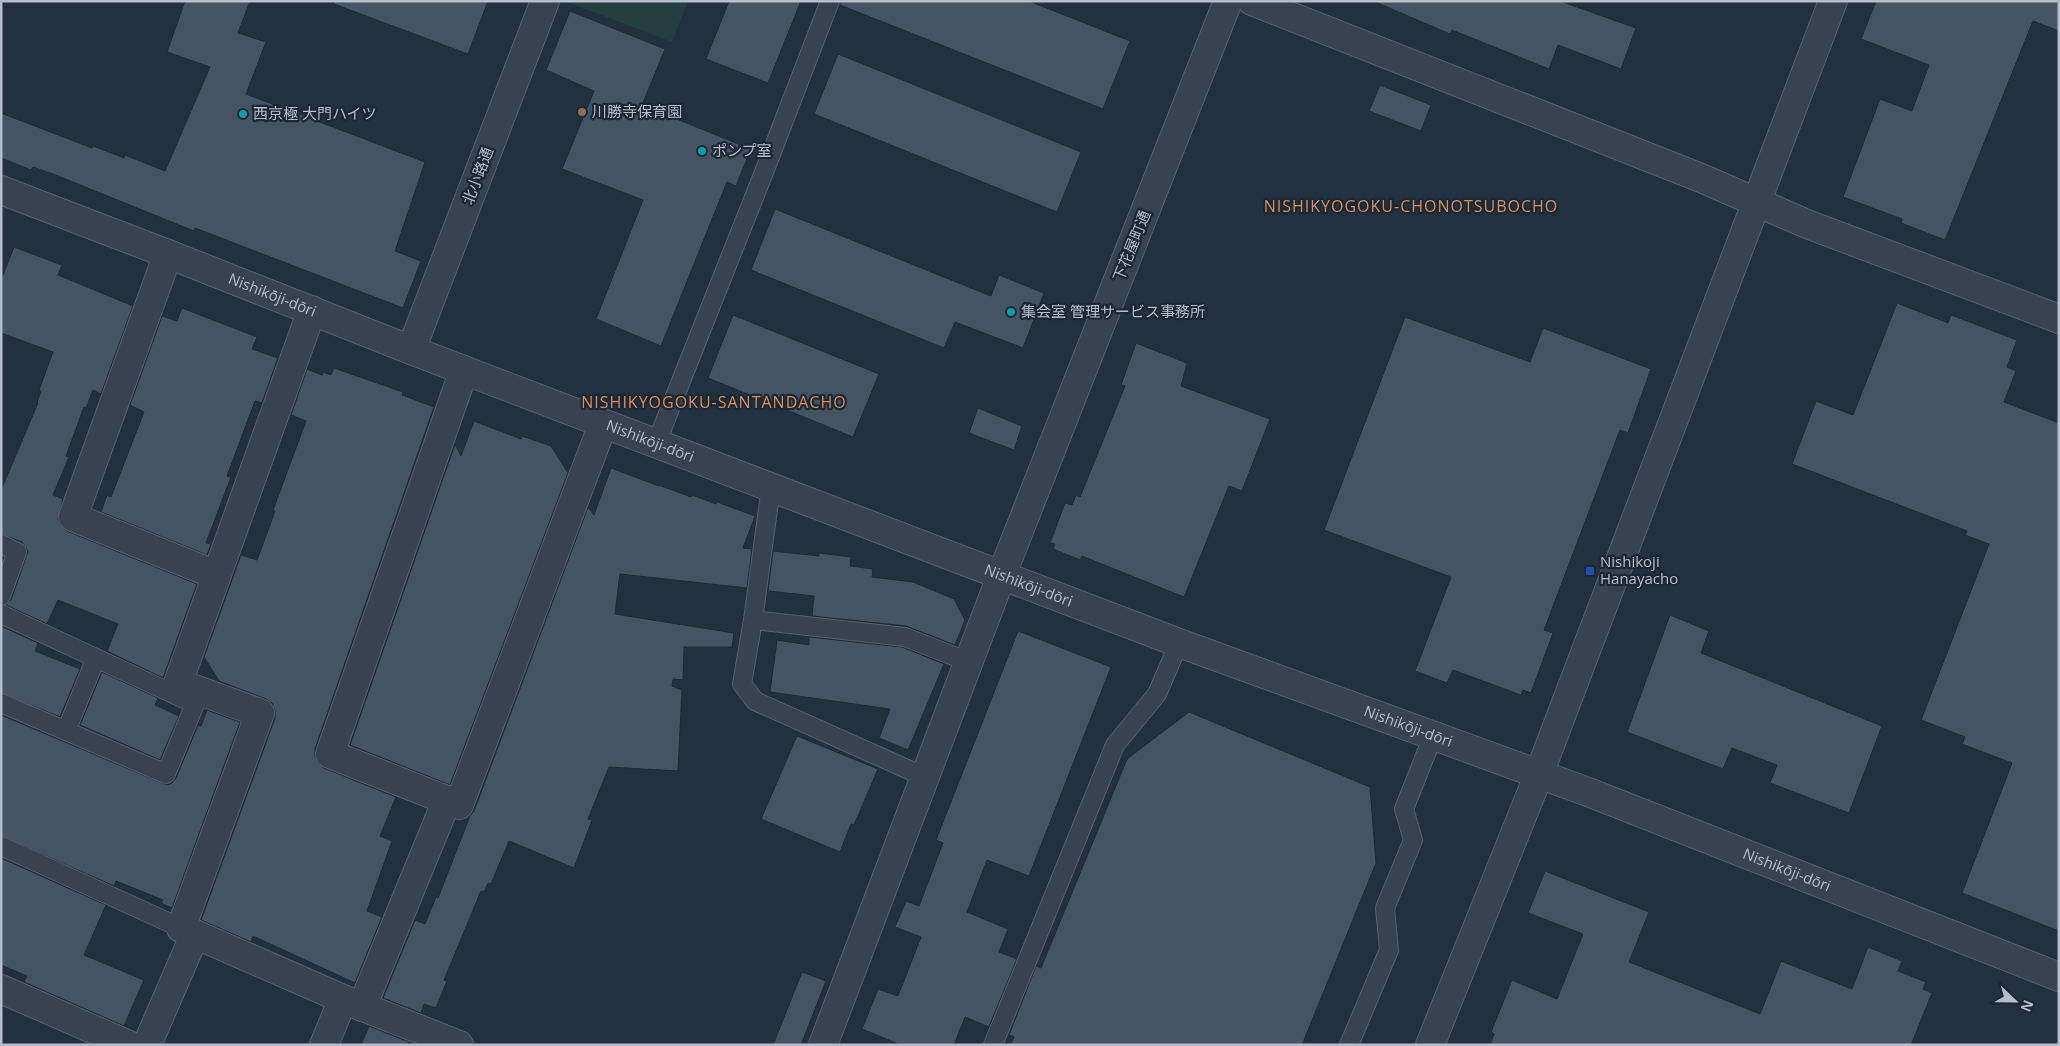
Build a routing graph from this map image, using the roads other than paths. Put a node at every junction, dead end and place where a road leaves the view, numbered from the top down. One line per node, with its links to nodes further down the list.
1 (545, 1): 11 (street, 北小路通)
2 (830, 1): 14 (lane)
3 (1228, 1): 17 (street, 下花屋町通)
4 (1252, 1): 7 (street)
5 (1833, 1): 7 (street)
6 (1, 190): 8 (street, Nishikōji-dōri)
7 (1757, 202): 10 (street); 28 (street)
8 (168, 254): 9 (street, Nishikōji-dōri); 18 (street)
9 (312, 310): 11 (street, Nishikōji-dōri); 18 (street)
10 (2059, 319)
11 (410, 350): 12 (street, Nishikōji-dōri)
12 (464, 370): 13 (street, Nishikōji-dōri); 30 (street)
13 (603, 424): 14 (street, Nishikōji-dōri); 30 (street)
14 (656, 444): 15 (street, Nishikōji-dōri)
15 (771, 487): 17 (street, Nishikōji-dōri); 21 (lane)
16 (1, 544): 19 (lane)
17 (1002, 574): 22 (street, Nishikōji-dōri); 24 (street, 下花屋町通)
18 (216, 575): 32 (street)
19 (1, 596)
20 (1, 614): 23 (lane)
21 (753, 620): 24 (lane); 29 (lane)
22 (1179, 643): 27 (street, Nishikōji-dōri); 41 (lane)
23 (96, 658): 26 (lane); 26 (lane)
24 (969, 662): 29 (street, 下花屋町通)
25 (1, 703): 26 (lane)
26 (66, 731)
27 (1433, 736): 28 (street, Nishikōji-dōri); 42 (lane)
28 (1539, 774): 33 (street, Nishikōji-dōri); 43 (street)
29 (925, 777): 40 (street, 下花屋町通)
30 (446, 800): 35 (street)
31 (1, 846): 32 (lane)
32 (188, 931): 35 (street); 37 (street)
33 (2059, 977)
34 (1, 989): 36 (street)
35 (353, 1003): 38 (street); 39 (street)
36 (129, 1045)
37 (147, 1045)
38 (324, 1045)
39 (459, 1045)
40 (823, 1045)
41 (993, 1045)
42 (1349, 1045)
43 (1430, 1045)

